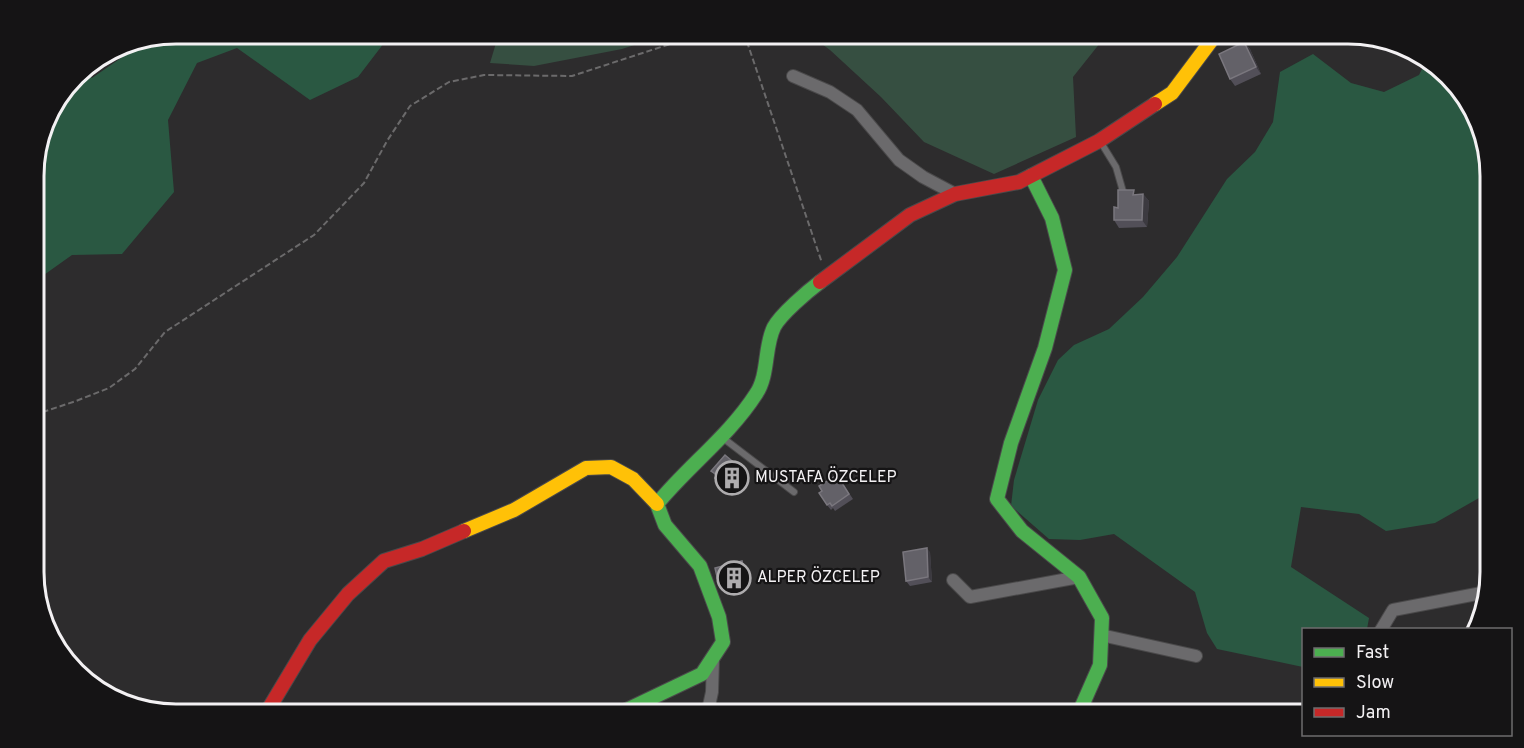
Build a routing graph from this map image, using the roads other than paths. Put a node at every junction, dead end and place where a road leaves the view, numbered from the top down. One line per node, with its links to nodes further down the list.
1 (1209, 44): 3 (street)
2 (793, 76): 5 (street)
3 (1099, 141): 4 (street); 6 (lane)
4 (1030, 176): 5 (street); 10 (street)
5 (955, 194): 7 (street)
6 (1124, 195)
7 (723, 437): 8 (lane); 9 (street)
8 (794, 492)
9 (657, 504): 16 (street); 17 (street)
10 (1079, 577): 11 (street); 14 (street)
11 (953, 580)
12 (1479, 593): 13 (street)
13 (1382, 628)
14 (1101, 635): 15 (street); 20 (street)
15 (1196, 656)
16 (713, 658): 18 (street); 19 (street)
17 (272, 704)
18 (639, 704)
19 (709, 704)
20 (1083, 704)

